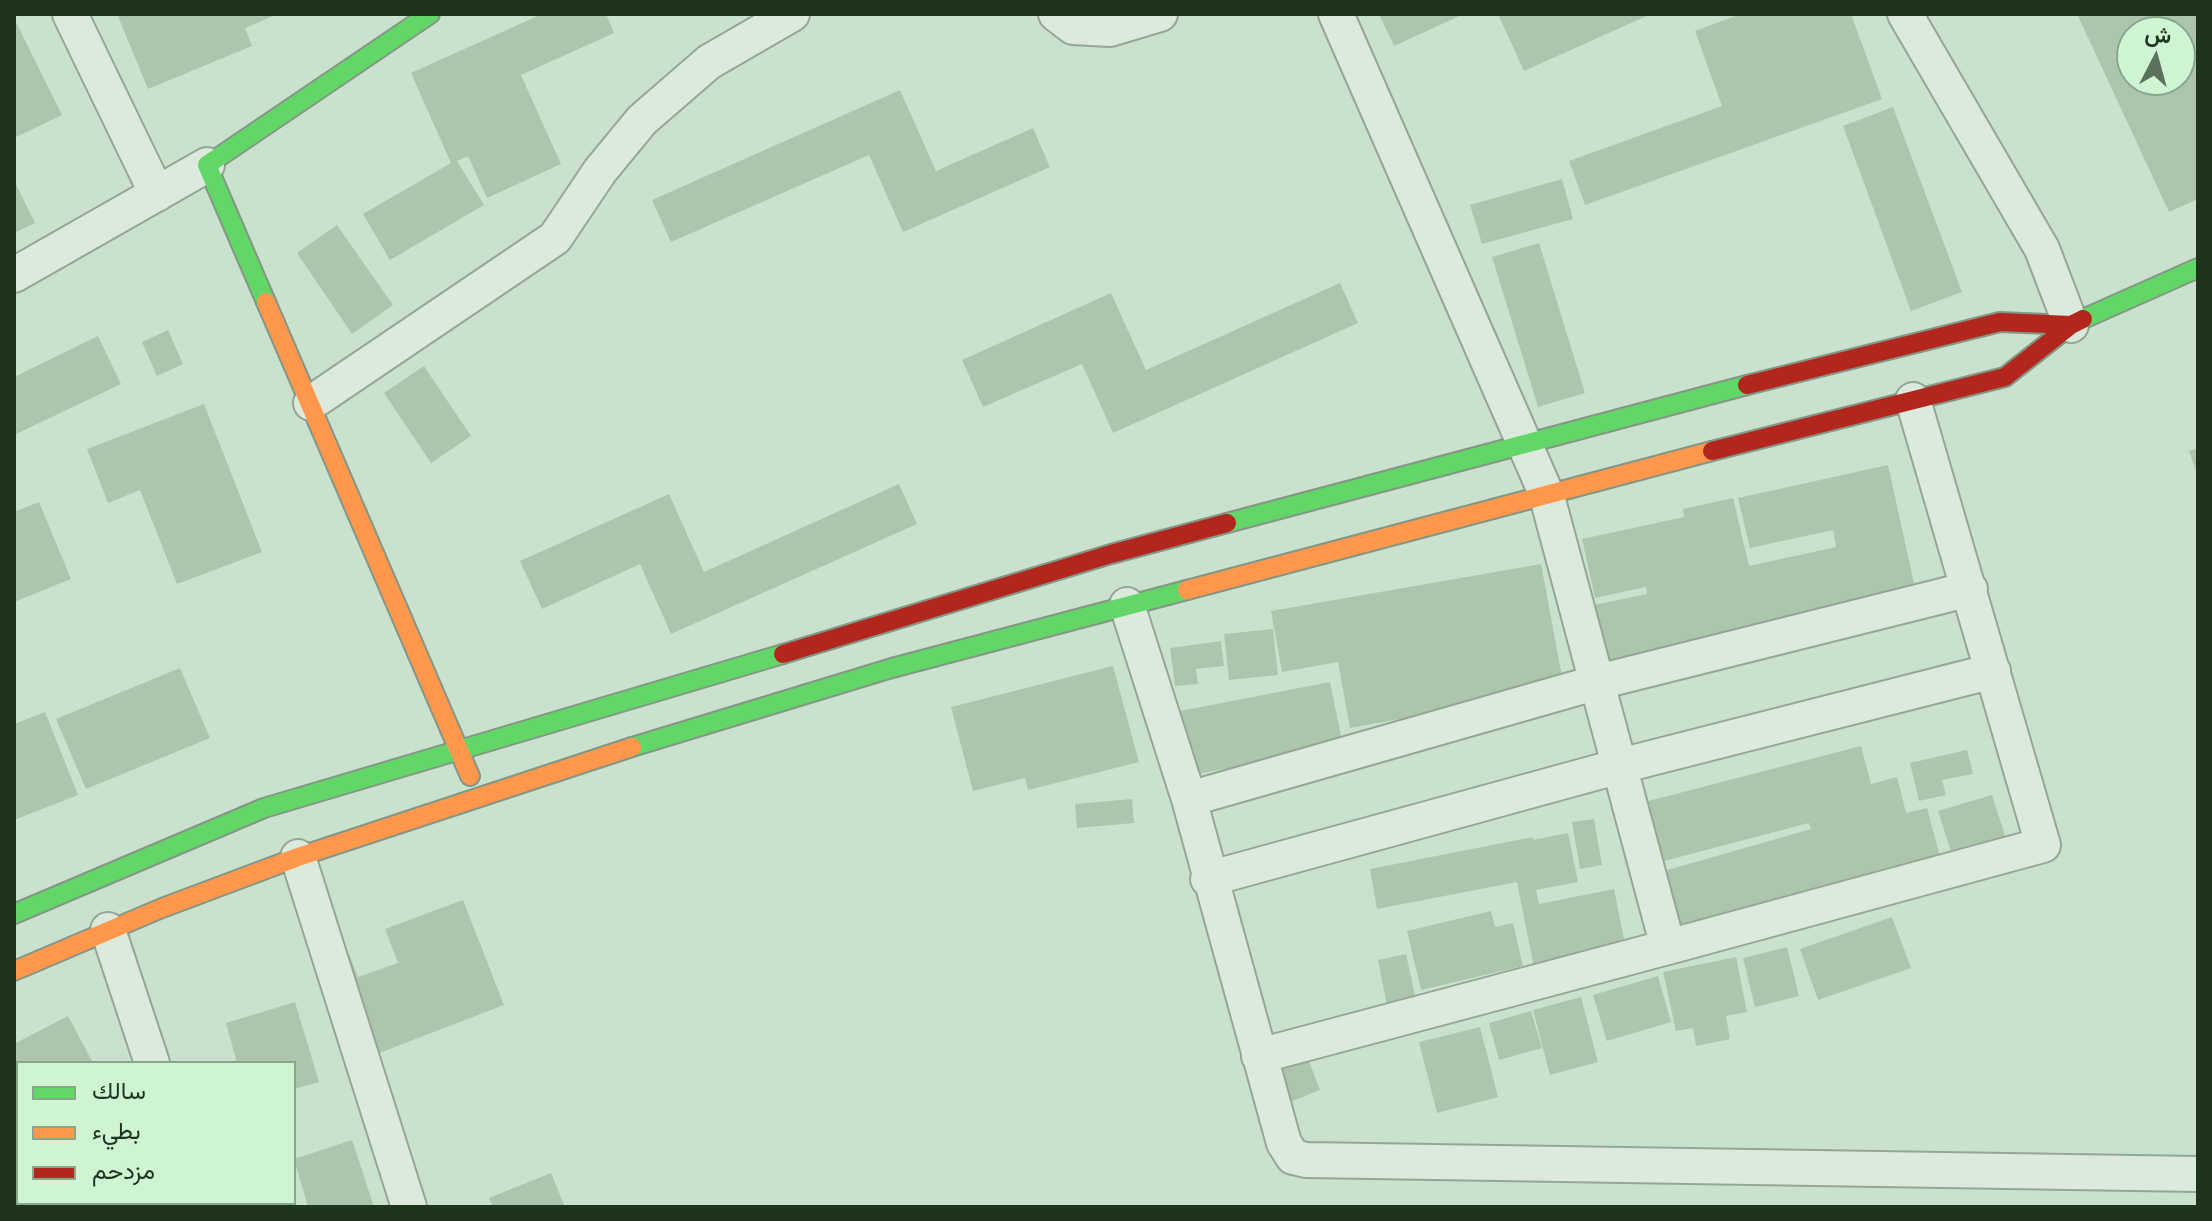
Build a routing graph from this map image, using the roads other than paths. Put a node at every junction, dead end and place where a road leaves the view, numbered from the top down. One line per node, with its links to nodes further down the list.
1 (70, 14): 9 (street)
2 (792, 14): 14 (street)
3 (1056, 14): 4 (street)
4 (1160, 14)
5 (1336, 14): 15 (street)
6 (1905, 14): 12 (street)
7 (411, 19): 8 (main road)
8 (207, 165): 9 (street); 14 (main road)
9 (157, 194): 11 (street)
10 (2198, 268): 12 (main road)
11 (14, 275)
12 (2071, 325): 13 (main road); 15 (main road)
13 (1913, 400): 16 (main road); 17 (street)
14 (311, 403): 21 (main road)
15 (1524, 443): 16 (street); 21 (main road)
16 (1546, 493): 18 (main road); 20 (street)
17 (1970, 589): 19 (street); 20 (street)
18 (1127, 605): 23 (main road); 24 (street)
19 (1993, 671): 22 (street); 29 (street)
20 (1598, 682): 22 (street); 24 (street)
21 (459, 750): 23 (main road); 27 (main road)
22 (1620, 766): 26 (street); 29 (street)
23 (479, 796): 25 (main road)
24 (1189, 799): 26 (street)
25 (298, 857): 28 (main road); 34 (street)
26 (1208, 879): 31 (street)
27 (14, 914)
28 (108, 930): 30 (main road); 32 (street)
29 (1668, 947): 31 (street)
30 (14, 971)
31 (1259, 1056): 33 (street)
32 (151, 1061)
33 (2198, 1174)
34 (409, 1207)

